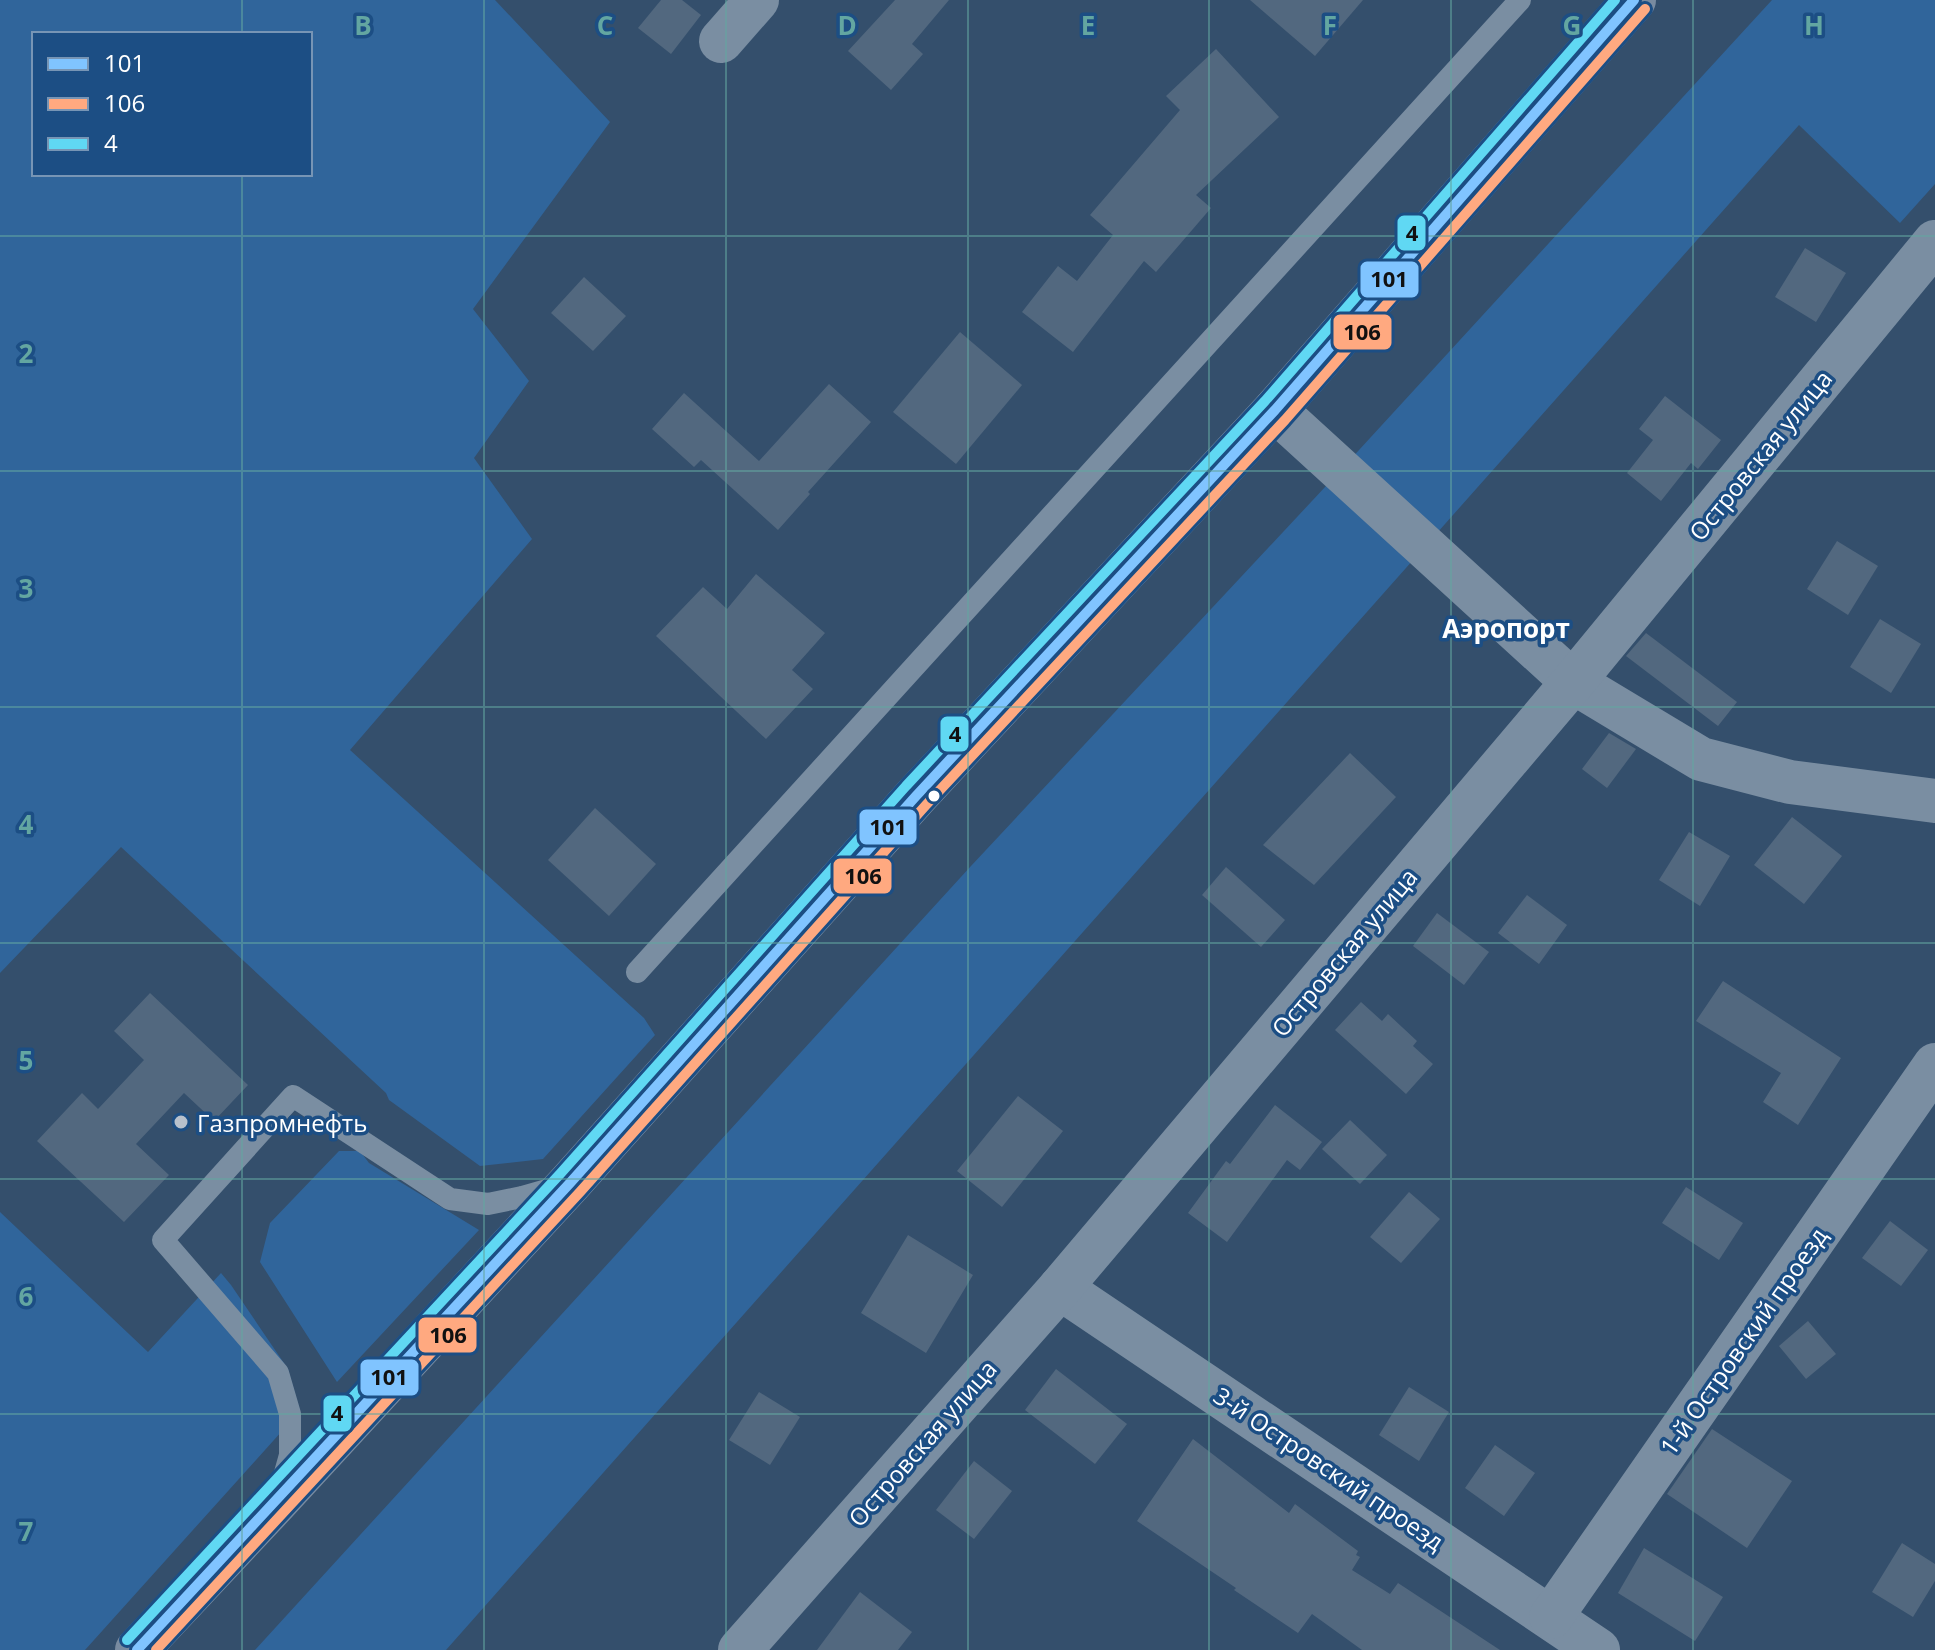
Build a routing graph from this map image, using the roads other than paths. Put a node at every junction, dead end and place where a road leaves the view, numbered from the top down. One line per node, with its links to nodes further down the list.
1 (757, 0): 4 (street)
2 (1520, 0): 9 (lane)
3 (1634, 0): 6 (main road)
4 (721, 41)
5 (1935, 242): 7 (street, Островская улица)
6 (1275, 410): 7 (street); 11 (main road)
7 (1573, 682): 8 (street); 12 (street, Островская улица)
8 (1935, 801)
9 (637, 972)
10 (1935, 1065): 14 (street, 1-й Островский проезд)
11 (570, 1183): 13 (main road); 13 (lane)
12 (1060, 1288): 14 (street, 3-й Островский проезд); 16 (street, Островская улица)
13 (276, 1502): 15 (main road)
14 (1551, 1617): 17 (street, 3-й Островский проезд)
15 (137, 1650)
16 (740, 1650)
17 (1598, 1650)

